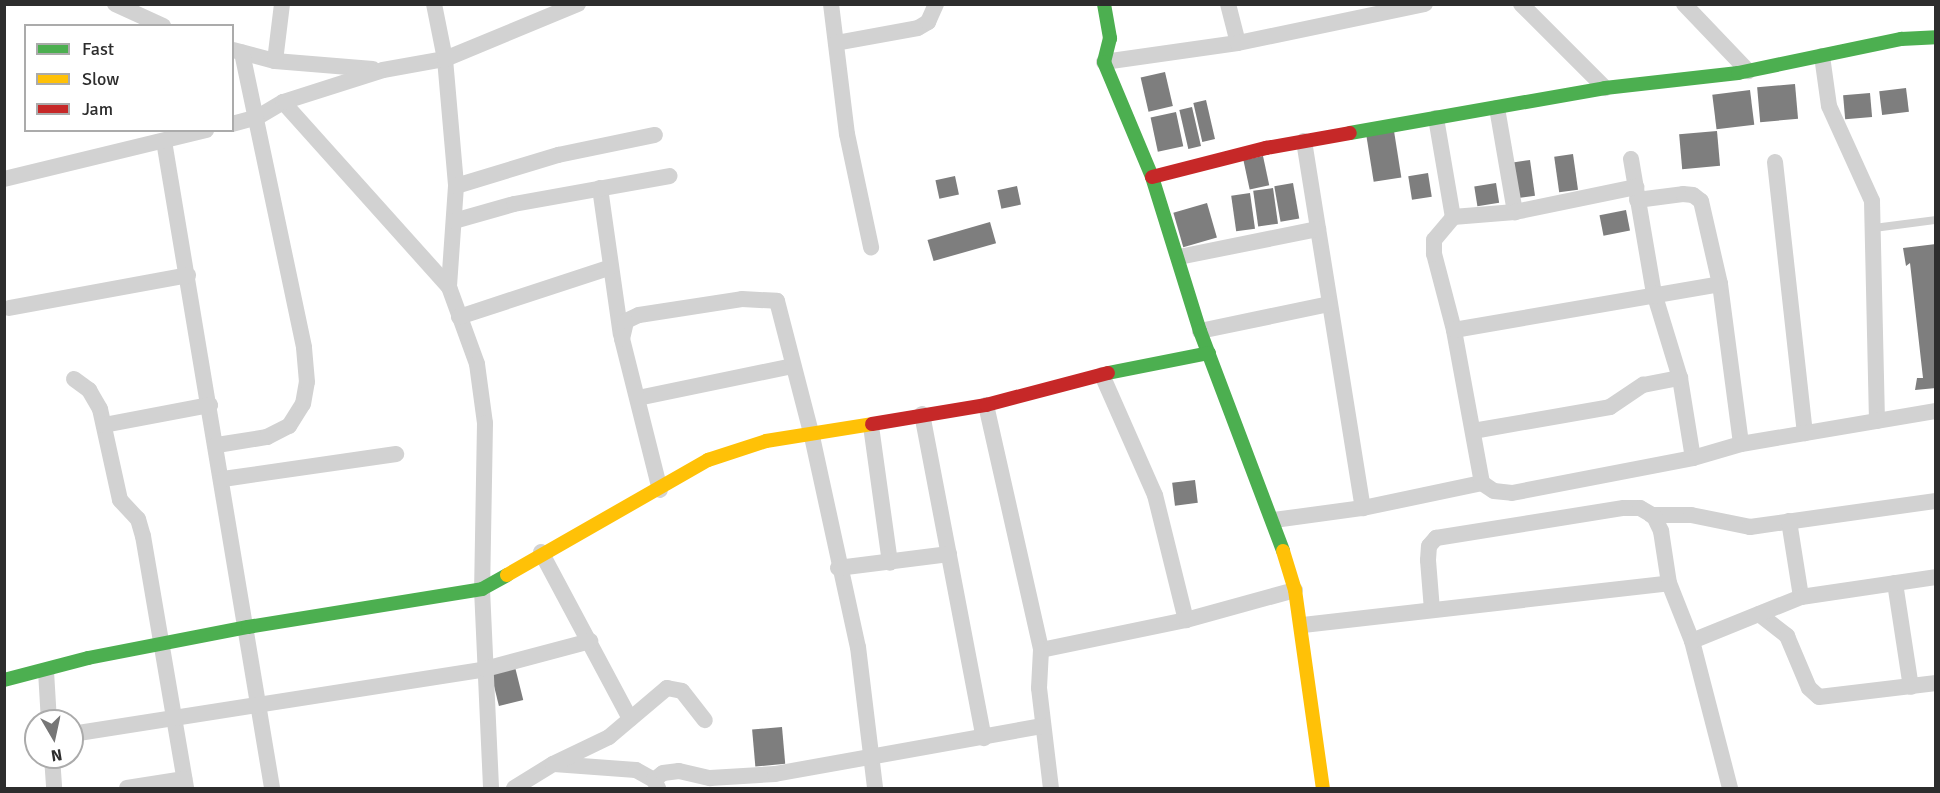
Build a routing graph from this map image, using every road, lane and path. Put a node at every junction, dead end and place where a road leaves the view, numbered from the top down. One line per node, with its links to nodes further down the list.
1 (115, 4): 12 (street)
2 (282, 4): 19 (street)
3 (434, 4): 18 (street)
4 (578, 4): 18 (street)
5 (831, 4): 14 (street)
6 (936, 4): 14 (street)
7 (1104, 4): 20 (street)
8 (1228, 4): 15 (street)
9 (1425, 4): 15 (street)
10 (1521, 4): 23 (street)
11 (1684, 4): 22 (street)
12 (159, 24)
13 (1935, 37): 17 (street)
14 (836, 44): 47 (street)
15 (1238, 44): 20 (street)
16 (237, 51): 19 (street); 26 (street)
17 (1822, 56): 22 (street); 45 (street)
18 (444, 59): 21 (street); 38 (street)
19 (275, 61): 21 (street)
20 (1104, 62): 36 (street)
21 (383, 70): 24 (street)
22 (1748, 71): 23 (street)
23 (1605, 88): 25 (street)
24 (283, 102): 26 (street); 52 (street)
25 (1497, 108): 27 (street); 41 (street)
26 (258, 117): 28 (street); 77 (street)
27 (1436, 118): 32 (street); 42 (street)
28 (234, 123)
29 (198, 132): 31 (street)
30 (655, 135): 38 (street)
31 (164, 141): 37 (street); 50 (street)
32 (1304, 141): 36 (street); 46 (street)
33 (1631, 159): 40 (street)
34 (1775, 162): 75 (street)
35 (670, 176): 39 (street)
36 (1152, 177): 48 (street)
37 (4, 179)
38 (456, 186): 44 (street)
39 (600, 188): 44 (street); 49 (street)
40 (1636, 193): 41 (street); 51 (street); 53 (street)
41 (1515, 212): 42 (street)
42 (1453, 218): 57 (street)
43 (1935, 219): 45 (lane)
44 (454, 221): 52 (street)
45 (1874, 228): 70 (street)
46 (1318, 229): 48 (street); 54 (street)
47 (871, 247)
48 (1179, 257): 58 (street)
49 (611, 267): 56 (street); 59 (street)
50 (188, 275): 55 (street); 66 (street)
51 (1720, 284): 53 (street); 76 (street)
52 (449, 287): 56 (street)
53 (1654, 293): 57 (street); 63 (street)
54 (1329, 304): 58 (street); 84 (street)
55 (9, 308)
56 (459, 317): 95 (street)
57 (1454, 330): 73 (street)
58 (1200, 331): 60 (street)
59 (622, 339): 61 (street); 65 (street)
60 (1209, 353): 62 (street); 86 (street)
61 (794, 366): 65 (street); 74 (street)
62 (1102, 375): 67 (street); 100 (street)
63 (1680, 378): 73 (street); 79 (street)
64 (74, 379): 71 (street)
65 (638, 398): 82 (street)
66 (210, 405): 71 (street); 77 (street)
67 (986, 405): 69 (street); 106 (street)
68 (1935, 411): 70 (street)
69 (922, 414): 72 (street); 89 (street)
70 (1877, 422): 75 (street)
71 (104, 425): 105 (street)
72 (871, 426): 74 (street); 90 (street)
73 (1473, 431): 81 (street)
74 (811, 432): 82 (street); 91 (street)
75 (1804, 433): 76 (street)
76 (1741, 444): 79 (street)
77 (217, 445): 80 (street)
78 (396, 454): 80 (street)
79 (1693, 458): 81 (street)
80 (223, 479): 102 (street)
81 (1482, 483): 84 (street)
82 (660, 490): 88 (street)
83 (1935, 501): 87 (street)
84 (1362, 508): 86 (street)
85 (1651, 515): 87 (street); 93 (street); 98 (street)
86 (1274, 520): 96 (street)
87 (1789, 520): 97 (street)
88 (542, 552): 95 (street); 103 (street)
89 (949, 554): 90 (street); 119 (street)
90 (890, 563): 91 (street)
91 (838, 568): 120 (street)
92 (1935, 577): 94 (street)
93 (1669, 583): 98 (street); 104 (street)
94 (1895, 583): 97 (street); 111 (street)
95 (482, 589): 102 (street); 107 (street)
96 (1295, 590): 100 (street); 101 (street)
97 (1801, 597): 99 (street)
98 (1432, 610): 101 (street)
99 (1759, 614): 104 (street); 111 (street)
100 (1186, 621): 106 (street)
101 (1303, 625): 133 (street)
102 (248, 627): 105 (street); 112 (street)
103 (590, 641): 107 (street); 114 (street)
104 (1692, 641): 134 (street)
105 (159, 646): 108 (street); 115 (street)
106 (1041, 650): 117 (street)
107 (485, 669): 112 (street); 130 (street)
108 (46, 671): 109 (street); 113 (street)
109 (4, 680)
110 (1935, 683): 111 (street)
111 (1911, 687)
112 (261, 704): 115 (street); 129 (street)
113 (49, 709)
114 (630, 719): 116 (street); 121 (street)
115 (173, 720): 118 (street); 124 (street)
116 (705, 720)
117 (1043, 726): 119 (street); 132 (street)
118 (84, 733)
119 (984, 738): 120 (street)
120 (872, 759): 123 (street); 131 (street)
121 (553, 764): 125 (street); 126 (street)
122 (53, 769): 127 (street)
123 (776, 782): 125 (street)
124 (185, 784): 128 (street)
125 (656, 784)
126 (516, 788)
127 (54, 789)
128 (127, 789)
129 (273, 789)
130 (491, 789)
131 (875, 789)
132 (1051, 789)
133 (1323, 789)
134 (1730, 789)

